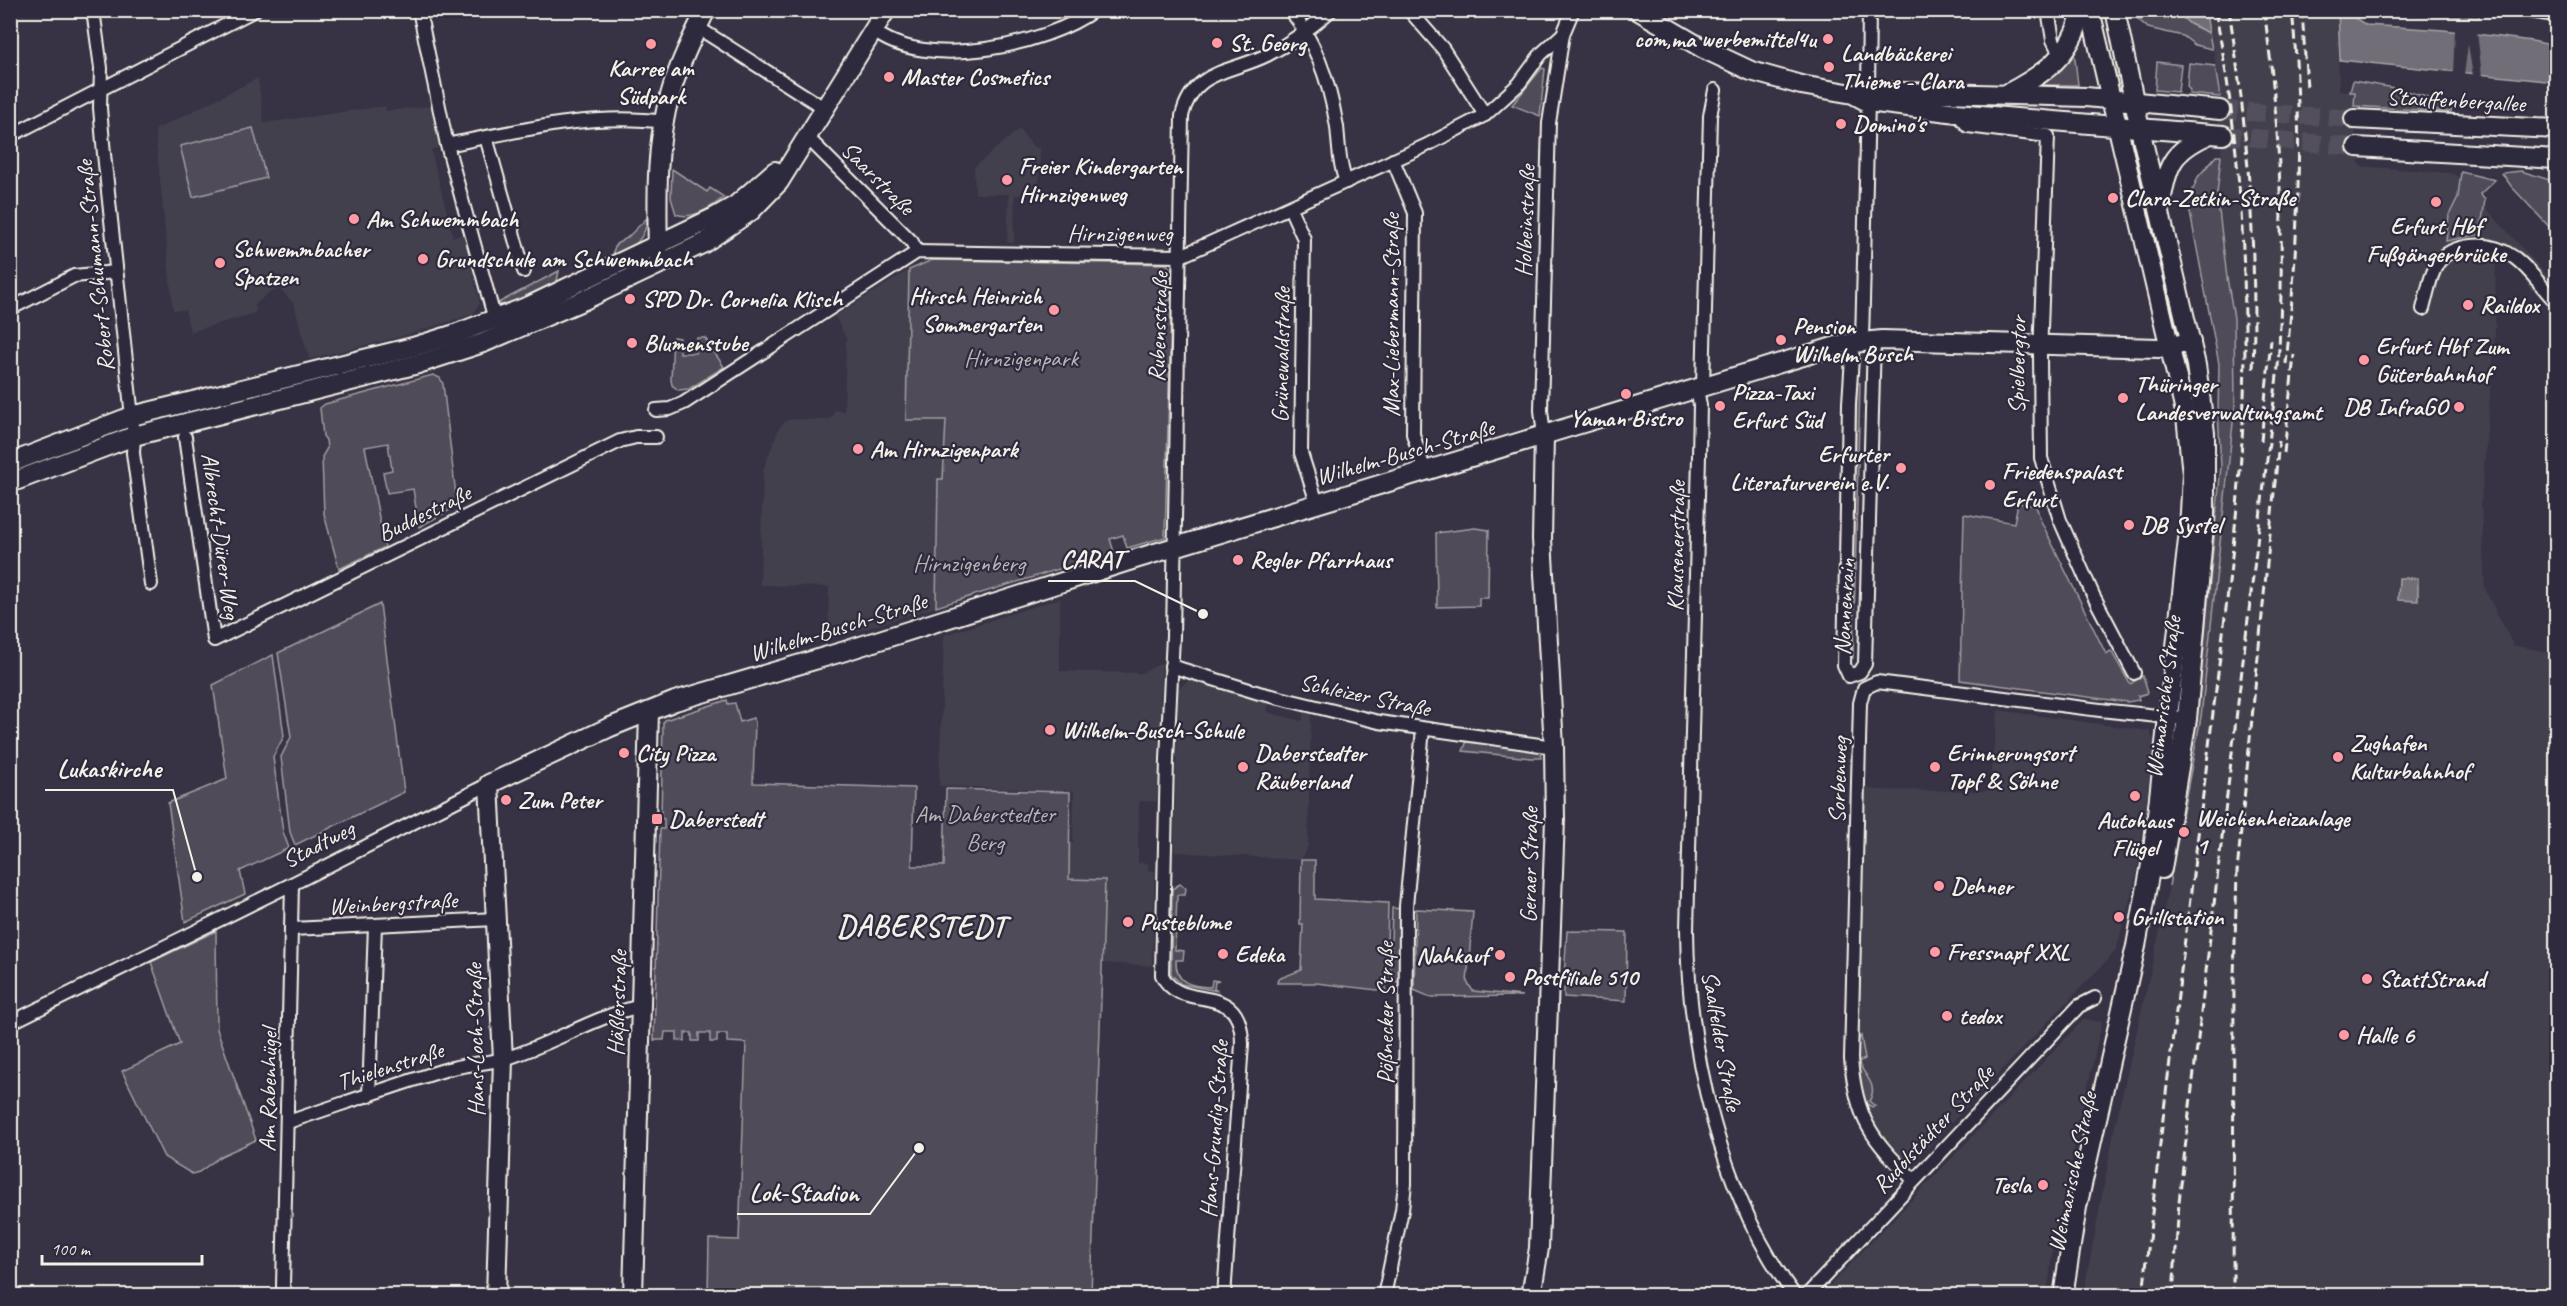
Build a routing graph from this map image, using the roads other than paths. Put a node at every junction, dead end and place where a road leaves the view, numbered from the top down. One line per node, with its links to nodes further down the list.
1 (93, 10): 25 (street, Robert-Schumann-Straße)
2 (419, 10): 42 (street)
3 (706, 10): 19 (main road)
4 (886, 10): 20 (main road)
5 (1094, 10): 20 (street)
6 (1290, 10): 21 (street)
7 (1331, 10): 21 (street, Rubensstraße)
8 (1409, 10): 33 (street)
9 (1573, 10): 22 (street, Holbeinstraße)
10 (1638, 10): 27 (main road)
11 (1869, 10): 27 (street, Nonnenrain)
12 (2048, 10): 23 (street)
13 (2082, 10): 23 (main road)
14 (2090, 10): 28 (main road)
15 (2115, 10): 29 (main road)
16 (2520, 10): 18 (street)
17 (254, 11): 25 (street)
18 (2556, 15)
19 (697, 27): 30 (street); 35 (main road)
20 (873, 30): 30 (main road)
21 (1306, 33): 48 (street); 53 (street, Rubensstraße)
22 (1563, 34): 33 (street, Hirnzigenweg); 69 (street, Holbeinstraße)
23 (2061, 56): 26 (main road)
24 (1715, 90): 65 (street, Klausenerstraße)
25 (101, 91): 39 (street); 56 (street, Robert-Schumann-Straße)
26 (2004, 95): 27 (main road); 28 (main road)
27 (1863, 96): 32 (main road); 61 (street, Nonnenrain)
28 (2110, 99): 29 (main road); 36 (main road)
29 (2134, 102): 31 (main road); 37 (main road, Weimarische Straße)
30 (824, 108): 40 (main road)
31 (2220, 110)
32 (1957, 113): 36 (main road); 63 (street, Spielbergtor)
33 (1485, 115): 46 (street, Hirnzigenweg)
34 (2354, 119): 38 (main road, Stauffenbergallee)
35 (664, 123): 41 (street); 51 (main road)
36 (2117, 127): 37 (main road); 64 (main road, Weimarische Straße)
37 (2140, 129): 50 (main road, Weimarische Straße); 50 (main road)
38 (2556, 129)
39 (10, 136)
40 (806, 136): 51 (main road); 52 (street, Saarstraße); 54 (main road)
41 (486, 137): 42 (street); 55 (street)
42 (447, 145): 60 (street)
43 (2357, 147): 44 (main road)
44 (2528, 157): 45 (main road); 47 (main road)
45 (2556, 159)
46 (1393, 160): 48 (street, Hirnzigenweg); 73 (street, Max-Liebermann-Straße)
47 (2556, 172)
48 (1346, 182): 49 (street, Hirnzigenweg)
49 (1290, 208): 53 (street, Hirnzigenweg); 75 (street, Grünewaldstraße)
50 (2159, 209): 62 (main road, Weimarische Straße)
51 (658, 244): 54 (main road); 60 (main road)
52 (916, 252): 53 (street, Hirnzigenweg); 66 (street)
53 (1181, 256): 76 (street, Rubensstraße)
54 (658, 265): 68 (main road)
55 (524, 270)
56 (116, 272): 58 (street); 67 (street, Robert-Schumann-Straße)
57 (2556, 302): 59 (street)
58 (10, 309)
59 (2423, 309)
60 (495, 320): 67 (main road)
61 (1863, 341): 61 (street, Nonnenrain); 63 (main road, Wilhelm-Busch-Straße); 65 (main road, Wilhelm-Busch-Straße)
62 (2191, 342): 64 (main road, Wilhelm-Busch-Straße); 83 (main road, Weimarische Straße)
63 (2040, 344): 64 (main road, Wilhelm-Busch-Straße); 80 (street, Spielbergtor)
64 (2170, 347): 83 (main road, Weimarische Straße)
65 (1700, 388): 69 (main road, Wilhelm-Busch-Straße); 81 (street, Klausenerstraße)
66 (656, 410)
67 (132, 416): 68 (street, Robert-Schumann-Straße); 72 (main road)
68 (134, 436): 74 (main road); 77 (street, Robert-Schumann-Straße)
69 (1544, 436): 73 (main road, Wilhelm-Busch-Straße); 85 (main road, Geraer Straße)
70 (185, 437): 78 (street, Albrecht-Dürer-Weg)
71 (656, 437): 78 (street, Buddestraße)
72 (10, 463)
73 (1425, 472): 75 (main road, Wilhelm-Busch-Straße)
74 (10, 483)
75 (1317, 503): 76 (main road, Wilhelm-Busch-Straße)
76 (1173, 548): 79 (street, Hans-Grundig-Straße); 82 (main road, Wilhelm-Busch-Straße)
77 (151, 584)
78 (214, 640)
79 (1171, 666): 84 (street, Schleizer Straße); 101 (street, Hans-Grundig-Straße)
80 (2134, 673)
81 (1692, 704): 104 (street, Saalfelder Straße)
82 (649, 712): 86 (main road, Stadtweg); 92 (main road, Häßlerstraße)
83 (2178, 718): 97 (street, Sorbenweg); 106 (main road, Weimarische Straße); 107 (main road, Weimarische Straße)
84 (1423, 729): 85 (street, Schleizer Straße); 102 (street, Pößnecker Straße)
85 (1554, 747): 103 (main road, Geraer Straße)
86 (489, 784): 87 (street, Stadtweg); 88 (main road, Hans-Loch-Straße)
87 (292, 885): 90 (street, Am Rabenhügel); 93 (street, Stadtweg)
88 (496, 919): 89 (street, Weinbergstraße); 94 (main road, Hans-Loch-Straße)
89 (375, 925): 90 (street, Weinbergstraße); 95 (street)
90 (292, 929): 96 (street, Am Rabenhügel)
91 (2095, 998): 97 (street, Rudolstädter Straße)
92 (641, 1006): 94 (street, Thielenstraße); 100 (main road, Häßlerstraße)
93 (10, 1023)
94 (502, 1059): 95 (street, Thielenstraße); 99 (main road, Hans-Loch-Straße)
95 (369, 1096): 96 (street, Thielenstraße)
96 (288, 1122): 98 (street, Am Rabenhügel)
97 (1914, 1180): 105 (street, Rudolstädter Straße)
98 (287, 1296)
99 (496, 1296)
100 (633, 1296)
101 (1224, 1296)
102 (1384, 1296)
103 (1531, 1296)
104 (1795, 1296)
105 (1806, 1296)
106 (2063, 1296)
107 (2073, 1296)

